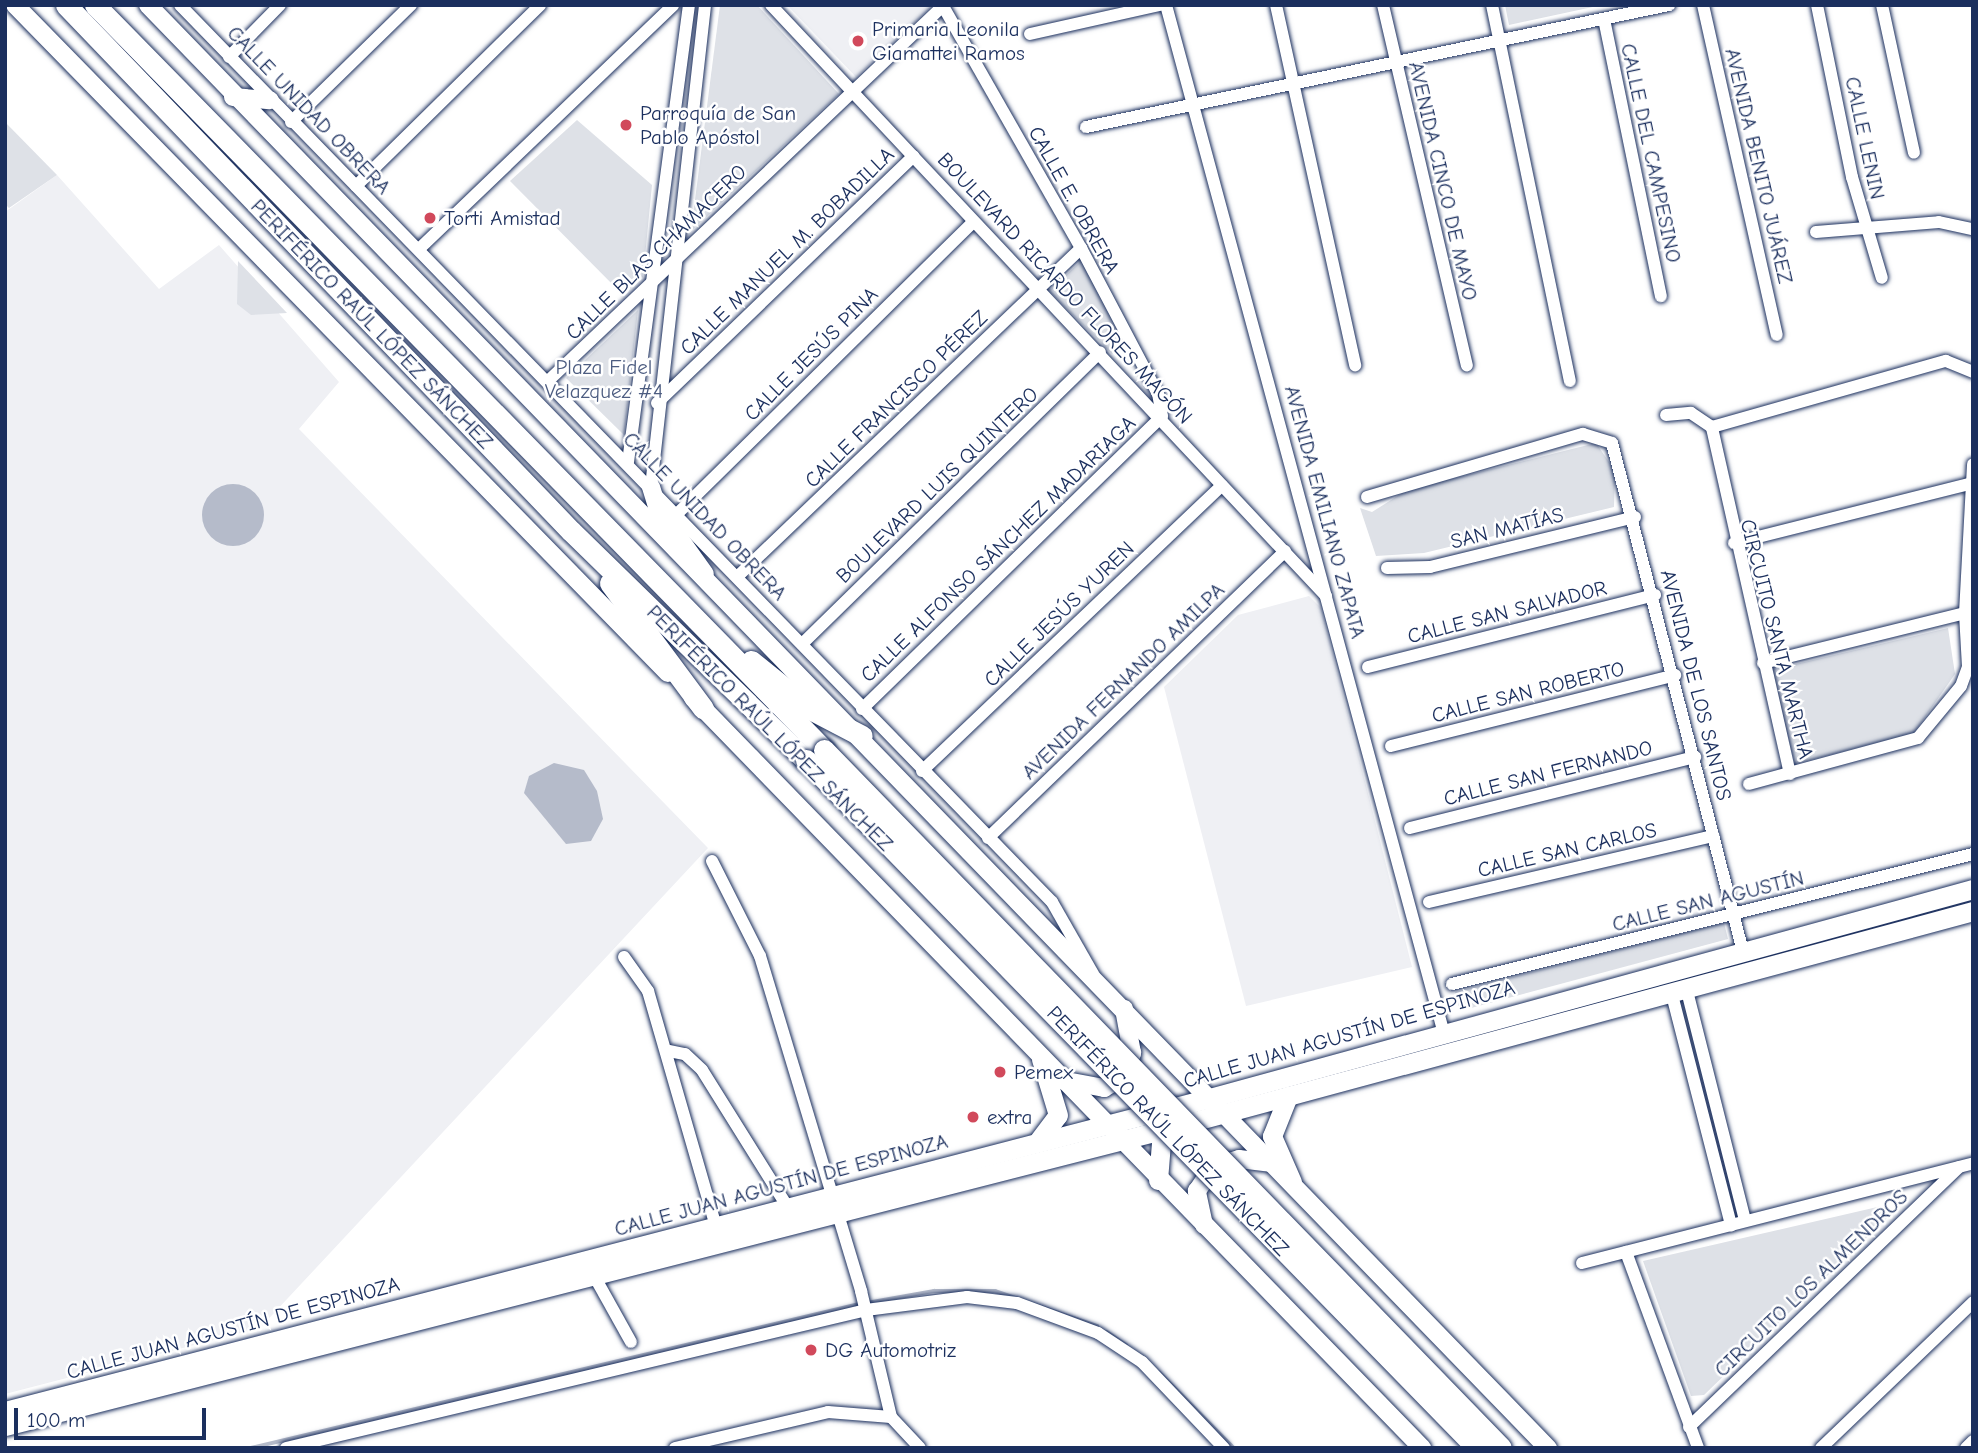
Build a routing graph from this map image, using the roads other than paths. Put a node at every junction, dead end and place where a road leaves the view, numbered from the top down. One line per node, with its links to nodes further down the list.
1 (15, 5): 82 (main road)
2 (95, 5): 74 (highway, PERIFÉRICO RAÚL LÓPEZ SÁNCHEZ)
3 (148, 5): 30 (main road)
4 (180, 5): 26 (street, CALLE UNIDAD OBRERA)
5 (281, 5): 26 (street)
6 (411, 5): 33 (street)
7 (540, 5): 37 (street)
8 (673, 5): 43 (street)
9 (689, 5): 46 (street)
10 (705, 5): 44 (street)
11 (771, 5): 29 (street, BOULEVARD RICARDO FLORES MAGÓN)
12 (1160, 5): 24 (street)
13 (1166, 5): 32 (street, AVENIDA EMILIANO ZAPATA)
14 (1276, 5): 28 (street)
15 (1383, 5): 27 (street, AVENIDA CINCO DE MAYO)
16 (1492, 5): 25 (street)
17 (1669, 5): 23 (street)
18 (1703, 5): 49 (street, AVENIDA BENITO JUÁREZ)
19 (1816, 5): 39 (street, CALLE LENIN)
20 (1882, 5): 35 (street)
21 (943, 6): 29 (street, CALLE BLAS CHAMACERO); 42 (street, CALLE E. OBRERA)
22 (69, 9): 68 (highway, PERIFÉRICO RAÚL LÓPEZ SÁNCHEZ)
23 (1604, 19): 25 (street); 48 (street, CALLE DEL CAMPESINO)
24 (1030, 34)
25 (1499, 41): 27 (street); 54 (street)
26 (229, 57): 31 (street, CALLE UNIDAD OBRERA)
27 (1395, 64): 28 (street); 52 (street, AVENIDA CINCO DE MAYO)
28 (1293, 86): 32 (street); 51 (street)
29 (851, 91): 36 (street, BOULEVARD RICARDO FLORES MAGÓN); 44 (street, CALLE BLAS CHAMACERO)
30 (233, 97): 31 (main road); 73 (main road)
31 (270, 100): 33 (street, CALLE UNIDAD OBRERA)
32 (1194, 107): 34 (street); 76 (street, AVENIDA EMILIANO ZAPATA)
33 (291, 122): 37 (street, CALLE UNIDAD OBRERA)
34 (1086, 127)
35 (1914, 153)
36 (914, 156): 38 (street, BOULEVARD RICARDO FLORES MAGÓN); 56 (street, CALLE MANUEL M. BOBADILLA)
37 (356, 187): 43 (street, CALLE UNIDAD OBRERA)
38 (972, 222): 47 (street, BOULEVARD RICARDO FLORES MAGÓN); 66 (street, CALLE JESÚS PINA)
39 (1864, 225): 40 (street); 41 (street); 45 (street, CALLE LENIN)
40 (1973, 229)
41 (1816, 232)
42 (1081, 248): 47 (street, CALLE FRANCISCO PÉREZ); 58 (street, CALLE E. OBRERA)
43 (419, 249): 55 (street, CALLE UNIDAD OBRERA)
44 (671, 265): 46 (street, CALLE BLAS CHAMACERO); 56 (street)
45 (1882, 278)
46 (652, 284): 55 (street, CALLE BLAS CHAMACERO); 60 (street)
47 (1037, 290): 50 (street, BOULEVARD RICARDO FLORES MAGÓN); 72 (street, CALLE FRANCISCO PÉREZ)
48 (1661, 296)
49 (1777, 335)
50 (1100, 352): 58 (street, BOULEVARD RICARDO FLORES MAGÓN); 78 (street, BOULEVARD LUIS QUINTERO)
51 (1355, 365)
52 (1467, 365)
53 (1973, 372): 59 (street)
54 (1570, 381)
55 (548, 382): 60 (street, CALLE UNIDAD OBRERA)
56 (657, 403): 64 (street)
57 (1666, 415): 59 (street)
58 (1162, 416): 63 (street, BOULEVARD RICARDO FLORES MAGÓN); 83 (street, CALLE ALFONSO SÁNCHEZ MADARIAGA)
59 (1712, 427): 69 (street, CIRCUITO SANTA MARTHA)
60 (628, 462): 64 (street, CALLE UNIDAD OBRERA)
61 (1973, 464): 62 (street, CIRCUITO SANTA MARTHA)
62 (1972, 483): 69 (street); 77 (street, CIRCUITO SANTA MARTHA)
63 (1223, 485): 70 (street, BOULEVARD RICARDO FLORES MAGÓN); 88 (street, CALLE JESÚS YUREN)
64 (651, 487): 66 (street, CALLE UNIDAD OBRERA); 73 (main road)
65 (1367, 497): 67 (street, AVENIDA DE LOS SANTOS)
66 (677, 514): 72 (street, CALLE UNIDAD OBRERA)
67 (1635, 517): 71 (street, SAN MATÍAS); 75 (street, AVENIDA DE LOS SANTOS)
68 (571, 531): 82 (highway); 86 (highway, PERIFÉRICO RAÚL LÓPEZ SÁNCHEZ)
69 (1734, 543): 79 (street, CIRCUITO SANTA MARTHA)
70 (1285, 551): 76 (street, BOULEVARD RICARDO FLORES MAGÓN); 93 (street, AVENIDA FERNANDO AMILPA)
71 (1387, 568)
72 (737, 577): 78 (street, CALLE UNIDAD OBRERA)
73 (710, 587): 84 (main road)
74 (662, 590): 84 (highway); 86 (highway, PERIFÉRICO RAÚL LÓPEZ SÁNCHEZ)
75 (1655, 595): 80 (street, CALLE SAN SALVADOR); 81 (street, AVENIDA DE LOS SANTOS)
76 (1329, 599): 106 (street, AVENIDA EMILIANO ZAPATA)
77 (1965, 614): 79 (street); 89 (street, CIRCUITO SANTA MARTHA)
78 (802, 645): 83 (street, CALLE UNIDAD OBRERA)
79 (1763, 663): 89 (street, CIRCUITO SANTA MARTHA)
80 (1368, 667)
81 (1675, 675): 85 (street, CALLE SAN ROBERTO); 87 (street, AVENIDA DE LOS SANTOS)
82 (703, 708): 109 (main road)
83 (862, 709): 88 (street, CALLE UNIDAD OBRERA)
84 (862, 736): 102 (main road)
85 (1391, 746)
86 (815, 755): 148 (highway, PERIFÉRICO RAÚL LÓPEZ SÁNCHEZ, bridge); 149 (highway, PERIFÉRICO RAÚL LÓPEZ SÁNCHEZ, bridge)
87 (1695, 757): 91 (street, CALLE SAN FERNANDO); 92 (street, AVENIDA DE LOS SANTOS)
88 (922, 771): 93 (street, CALLE UNIDAD OBRERA)
89 (1790, 774): 90 (street)
90 (1749, 784)
91 (1410, 828)
92 (1713, 836): 97 (street, CALLE SAN CARLOS); 99 (street, AVENIDA DE LOS SANTOS)
93 (988, 838): 102 (street, CALLE UNIDAD OBRERA)
94 (1973, 855): 99 (street, CALLE SAN AGUSTÍN)
95 (712, 861): 126 (street)
96 (1973, 889): 100 (main road, CALLE JUAN AGUSTÍN DE ESPINOZA)
97 (1429, 902)
98 (1973, 911): 104 (main road, CALLE JUAN AGUSTÍN DE ESPINOZA)
99 (1733, 914): 100 (street, AVENIDA DE LOS SANTOS); 103 (street, CALLE SAN AGUSTÍN)
100 (1742, 948): 106 (main road, CALLE JUAN AGUSTÍN DE ESPINOZA)
101 (624, 957): 108 (street)
102 (1094, 978): 105 (main road)
103 (1452, 984)
104 (1679, 989): 107 (main road, CALLE JUAN AGUSTÍN DE ESPINOZA); 121 (street); 123 (street)
105 (1124, 1009): 111 (main road); 113 (main road)
106 (1444, 1030): 107 (main road); 110 (main road); 113 (main road, CALLE JUAN AGUSTÍN DE ESPINOZA)
107 (1483, 1042): 110 (main road, CALLE JUAN AGUSTÍN DE ESPINOZA)
108 (669, 1051): 127 (street); 131 (street)
109 (1041, 1059): 111 (main road); 117 (main road)
110 (1421, 1060): 112 (main road, CALLE JUAN AGUSTÍN DE ESPINOZA)
111 (1061, 1080): 115 (main road)
112 (1288, 1096): 114 (main road, CALLE JUAN AGUSTÍN DE ESPINOZA); 125 (main road)
113 (1210, 1098): 114 (main road); 115 (main road, CALLE JUAN AGUSTÍN DE ESPINOZA)
114 (1225, 1114): 116 (main road, CALLE JUAN AGUSTÍN DE ESPINOZA); 119 (main road)
115 (1103, 1124): 117 (main road, CALLE JUAN AGUSTÍN DE ESPINOZA); 118 (main road)
116 (1163, 1130): 118 (main road, CALLE JUAN AGUSTÍN DE ESPINOZA); 124 (main road)
117 (1039, 1140): 126 (main road, CALLE JUAN AGUSTÍN DE ESPINOZA)
118 (1120, 1141): 124 (main road); 126 (main road, CALLE JUAN AGUSTÍN DE ESPINOZA)
119 (1273, 1163): 125 (main road); 130 (main road)
120 (1973, 1163): 122 (street, CIRCUITO LOS ALMENDROS)
121 (1731, 1164): 123 (street); 128 (street)
122 (1959, 1166): 128 (street, CIRCUITO LOS ALMENDROS); 141 (street, CIRCUITO LOS ALMENDROS)
123 (1717, 1168): 129 (street)
124 (1158, 1180): 130 (main road)
125 (1292, 1182): 150 (main road)
126 (833, 1204): 127 (main road, CALLE JUAN AGUSTÍN DE ESPINOZA); 136 (street)
127 (792, 1215): 131 (main road, CALLE JUAN AGUSTÍN DE ESPINOZA)
128 (1745, 1221): 129 (street, CIRCUITO LOS ALMENDROS)
129 (1731, 1225): 132 (street, CIRCUITO LOS ALMENDROS)
130 (1204, 1227): 147 (main road)
131 (719, 1234): 134 (main road, CALLE JUAN AGUSTÍN DE ESPINOZA)
132 (1626, 1252): 133 (street, CIRCUITO LOS ALMENDROS); 141 (street)
133 (1581, 1263)
134 (590, 1267): 137 (street); 138 (main road, CALLE JUAN AGUSTÍN DE ESPINOZA); 140 (main road, CALLE JUAN AGUSTÍN DE ESPINOZA)
135 (1973, 1303): 152 (street)
136 (866, 1309): 139 (street); 143 (street); 146 (street)
137 (631, 1342)
138 (5, 1411)
139 (891, 1417): 144 (street); 145 (street)
140 (5, 1426)
141 (1689, 1427): 151 (street)
142 (1973, 1441): 153 (street)
143 (286, 1448)
144 (675, 1448)
145 (920, 1448)
146 (1224, 1448)
147 (1422, 1448)
148 (1477, 1448)
149 (1501, 1448)
150 (1548, 1448)
151 (1698, 1448)
152 (1821, 1448)
153 (1966, 1448)

